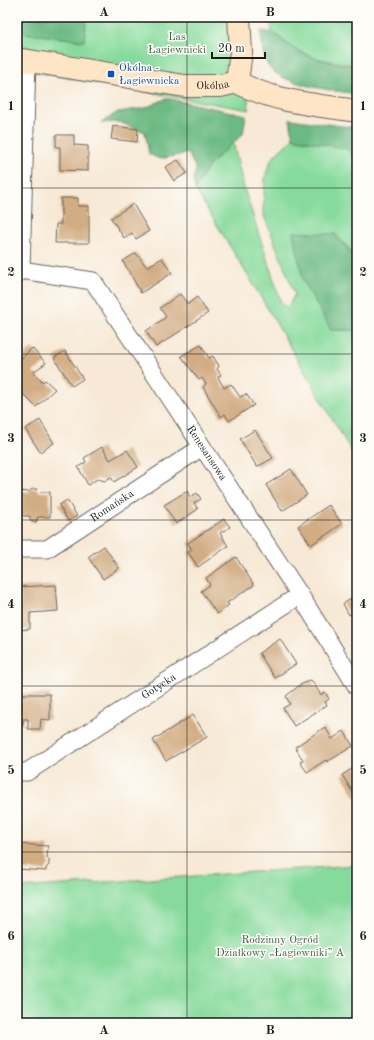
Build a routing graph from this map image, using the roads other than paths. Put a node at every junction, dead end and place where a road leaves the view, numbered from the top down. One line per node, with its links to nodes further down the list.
1 (239, 17): 3 (street)
2 (22, 60): 3 (street, Okólna); 5 (street)
3 (237, 82): 4 (street, Okólna)
4 (357, 111)
5 (19, 272): 6 (street, Renesansowa)
6 (202, 447): 7 (street, Romańska); 8 (street, Renesansowa)
7 (17, 549)
8 (300, 596): 9 (street, Renesansowa); 10 (street, Gotycka)
9 (357, 687)
10 (17, 772)

